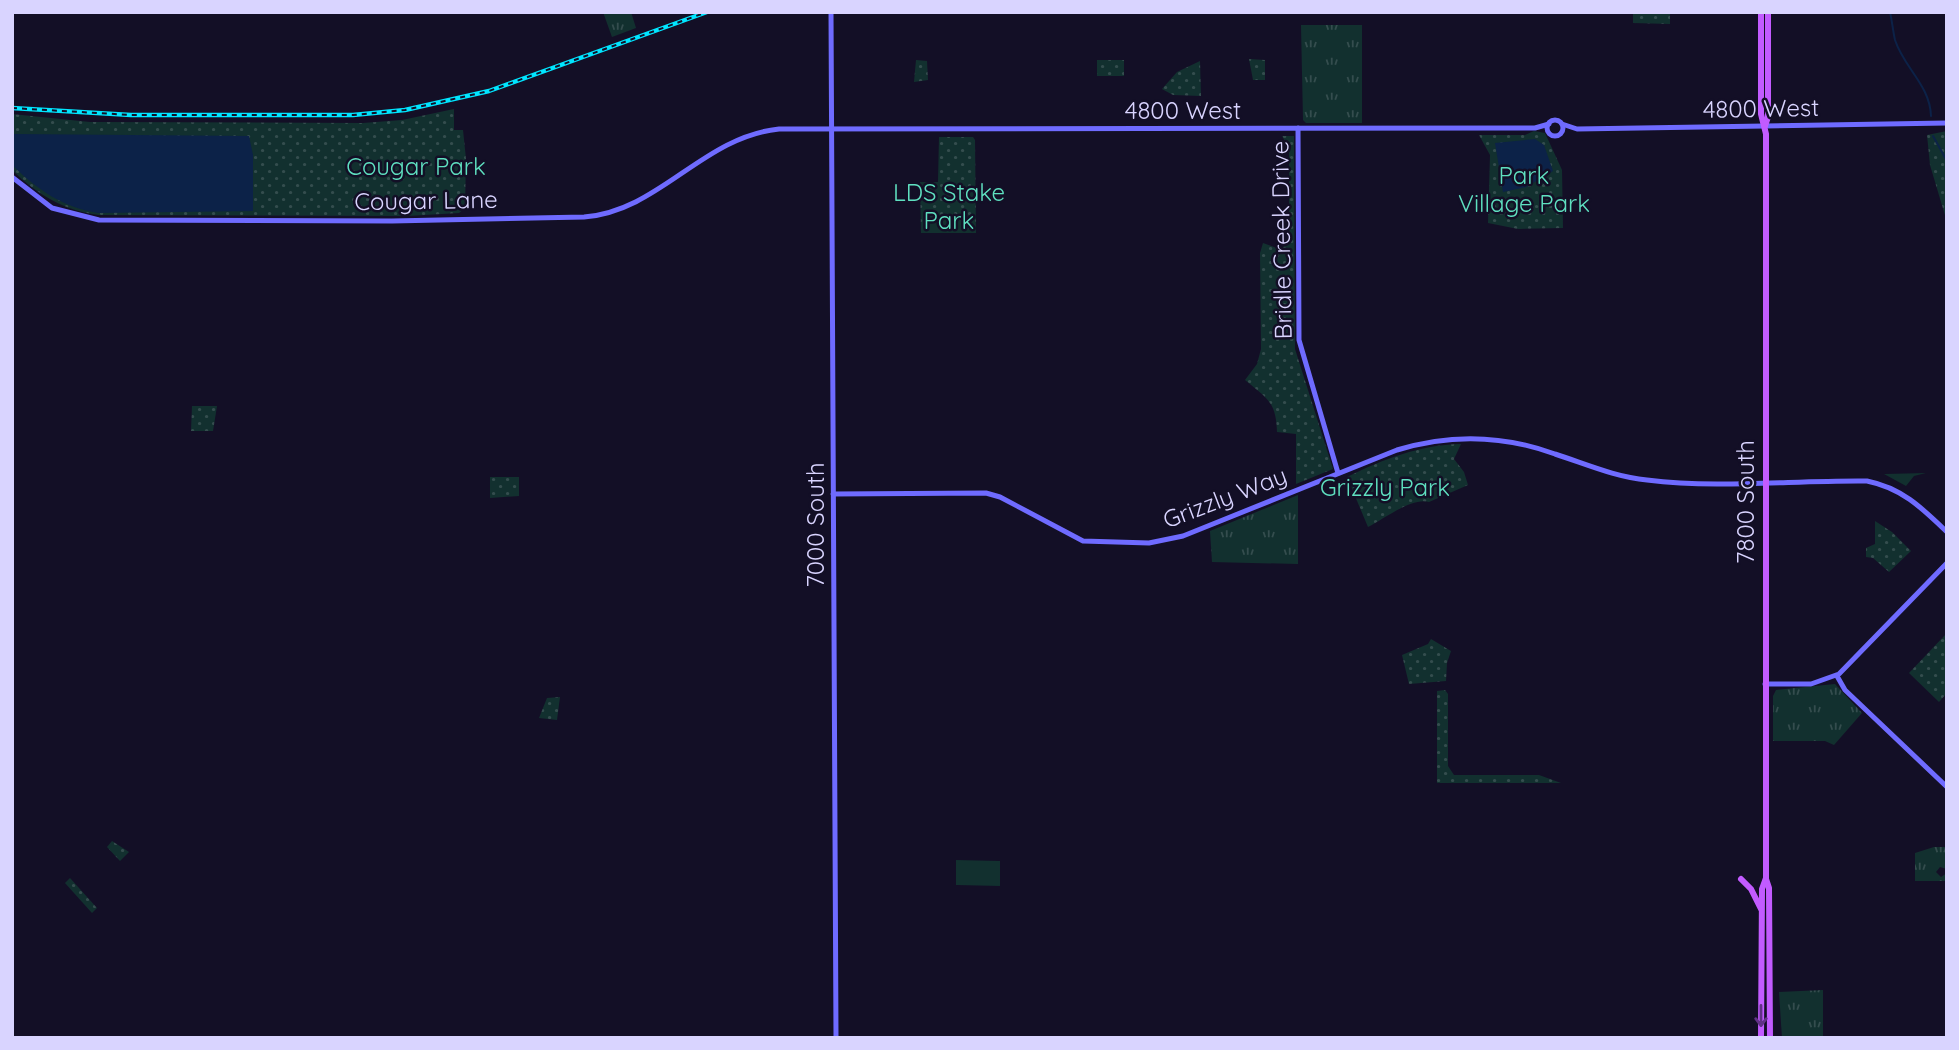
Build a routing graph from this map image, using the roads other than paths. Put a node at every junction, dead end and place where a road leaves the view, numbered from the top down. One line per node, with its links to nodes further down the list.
1 (831, 12): 10 (street, 7000 South)
2 (1761, 12): 7 (main road, 7800 South)
3 (1768, 12): 7 (main road, 7800 South)
4 (1947, 123): 7 (street, 4800 West)
5 (1549, 124): 6 (street, 4800 West); 9 (street, 4800 West); 12 (street)
6 (1562, 124): 11 (street, 4800 West); 13 (street)
7 (1765, 126): 11 (street, 4800 West); 16 (main road, 7800 South)
8 (1298, 128): 9 (street, 4800 West); 10 (street, 4800 West); 15 (street, Bridle Creek Drive)
9 (1535, 128): 12 (street, 4800 West)
10 (832, 129): 14 (street, Cougar Lane); 17 (street, 7000 South)
11 (1577, 129): 13 (street, 4800 West)
12 (1549, 133): 13 (street, 4800 West)
13 (1561, 134)
14 (12, 177)
15 (1338, 473): 16 (street, Grizzly Way); 17 (street, Grizzly Way)
16 (1765, 482): 18 (street, Grizzly Way); 21 (main road, 7800 South)
17 (833, 494): 27 (street, 7000 South)
18 (1947, 532)
19 (1947, 563): 20 (street)
20 (1837, 676): 21 (street); 22 (street)
21 (1765, 684): 23 (main road, 7800 South)
22 (1947, 787)
23 (1766, 878): 25 (main road, 7800 South); 26 (main road, 7800 South)
24 (1741, 879): 25 (main road)
25 (1762, 912): 26 (main road, 7800 South)
26 (1766, 954): 28 (main road, 7800 South, one-way to 28); 29 (main road, 7800 South)
27 (836, 1038)
28 (1761, 1038)
29 (1770, 1038)

